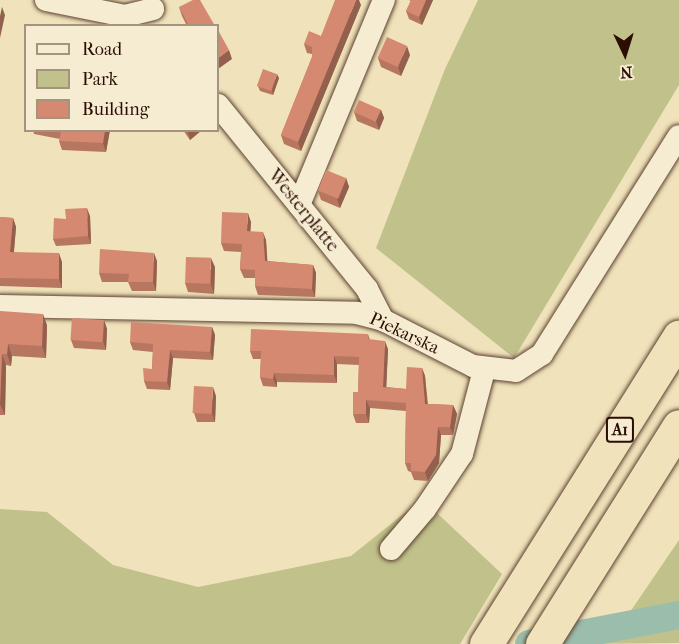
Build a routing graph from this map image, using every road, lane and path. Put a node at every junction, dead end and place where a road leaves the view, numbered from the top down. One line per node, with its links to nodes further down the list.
1 (46, 0): 4 (street)
2 (384, 0): 7 (street)
3 (154, 11): 4 (street)
4 (103, 19)
5 (219, 106): 7 (street, Westerplatte)
6 (679, 136): 11 (street, Piekarska)
7 (299, 205): 9 (street, Westerplatte)
8 (0, 306): 9 (street, Piekarska)
9 (383, 320): 11 (street, Piekarska)
10 (679, 336): 14 (highway, A1)
11 (484, 369): 13 (street)
12 (679, 426): 15 (highway)
13 (391, 549)
14 (486, 644)
15 (542, 644)

